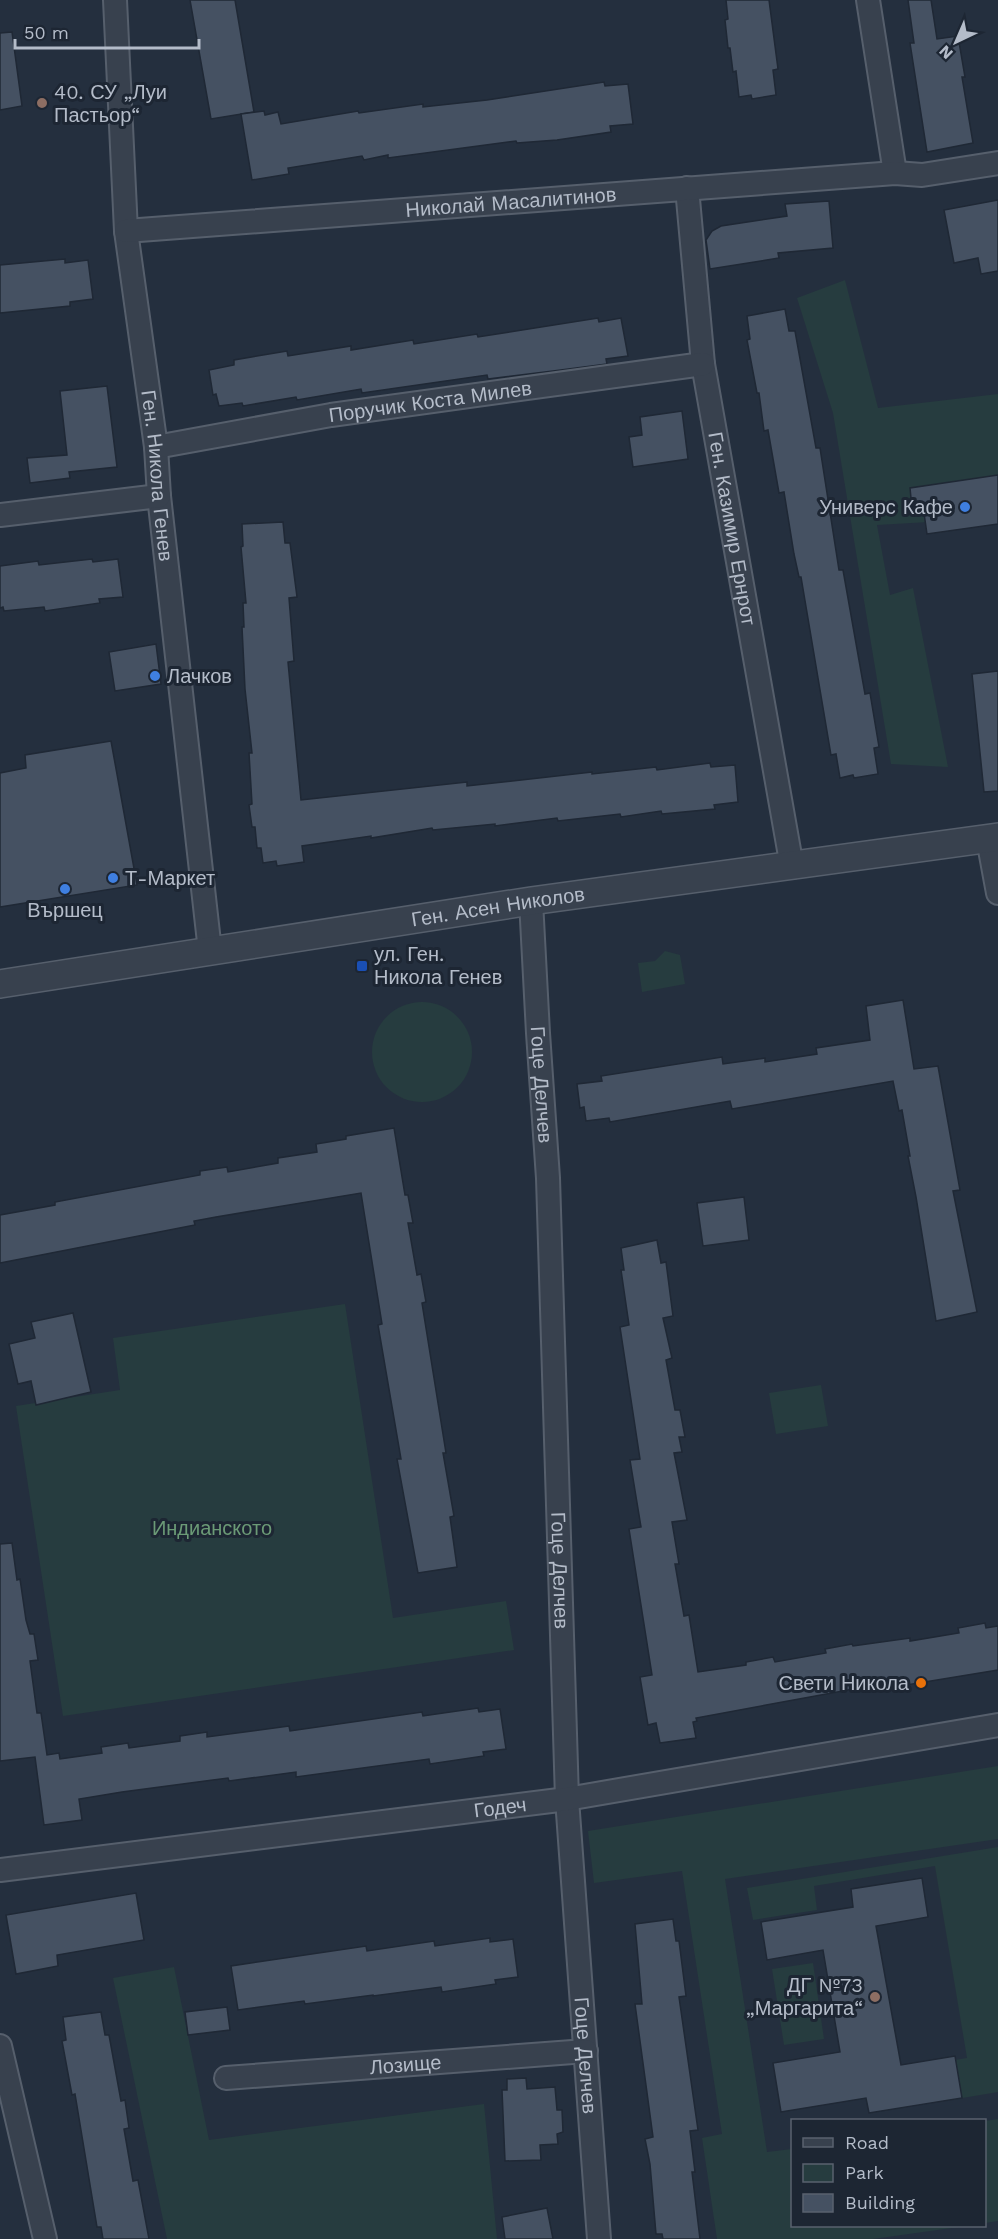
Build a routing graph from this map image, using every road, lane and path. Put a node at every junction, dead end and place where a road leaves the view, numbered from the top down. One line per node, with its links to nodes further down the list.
1 (115, 0): 6 (street, Ген. Никола Генев)
2 (868, 0): 4 (street)
3 (998, 163): 4 (street, Николай Масалитинов)
4 (895, 173): 5 (street, Николай Масалитинов)
5 (687, 188): 6 (street, Николай Масалитинов); 7 (street, Ген. Казимир Ернрот)
6 (126, 231): 8 (street, Ген. Никола Генев)
7 (703, 364): 8 (street, Поручик Коста Милев); 12 (street, Ген. Казимир Ернрот)
8 (156, 447): 9 (street, Ген. Никола Генев)
9 (159, 496): 10 (street); 15 (street, Ген. Никола Генев)
10 (0, 514)
11 (993, 838): 12 (street, Ген. Асен Николов); 13 (street)
12 (792, 867): 14 (street, Ген. Асен Николов)
13 (998, 893)
14 (531, 902): 15 (street, Ген. Асен Николов); 18 (street, Гоце Делчев)
15 (210, 951): 16 (street, Ген. Асен Николов)
16 (0, 984)
17 (998, 1725): 18 (street, Годеч)
18 (567, 1799): 19 (street, Годеч); 21 (street, Гоце Делчев)
19 (0, 1870)
20 (0, 2046): 23 (street)
21 (586, 2051): 22 (street, Лозище); 24 (street, Гоце Делчев)
22 (226, 2078)
23 (45, 2239)
24 (598, 2239)

